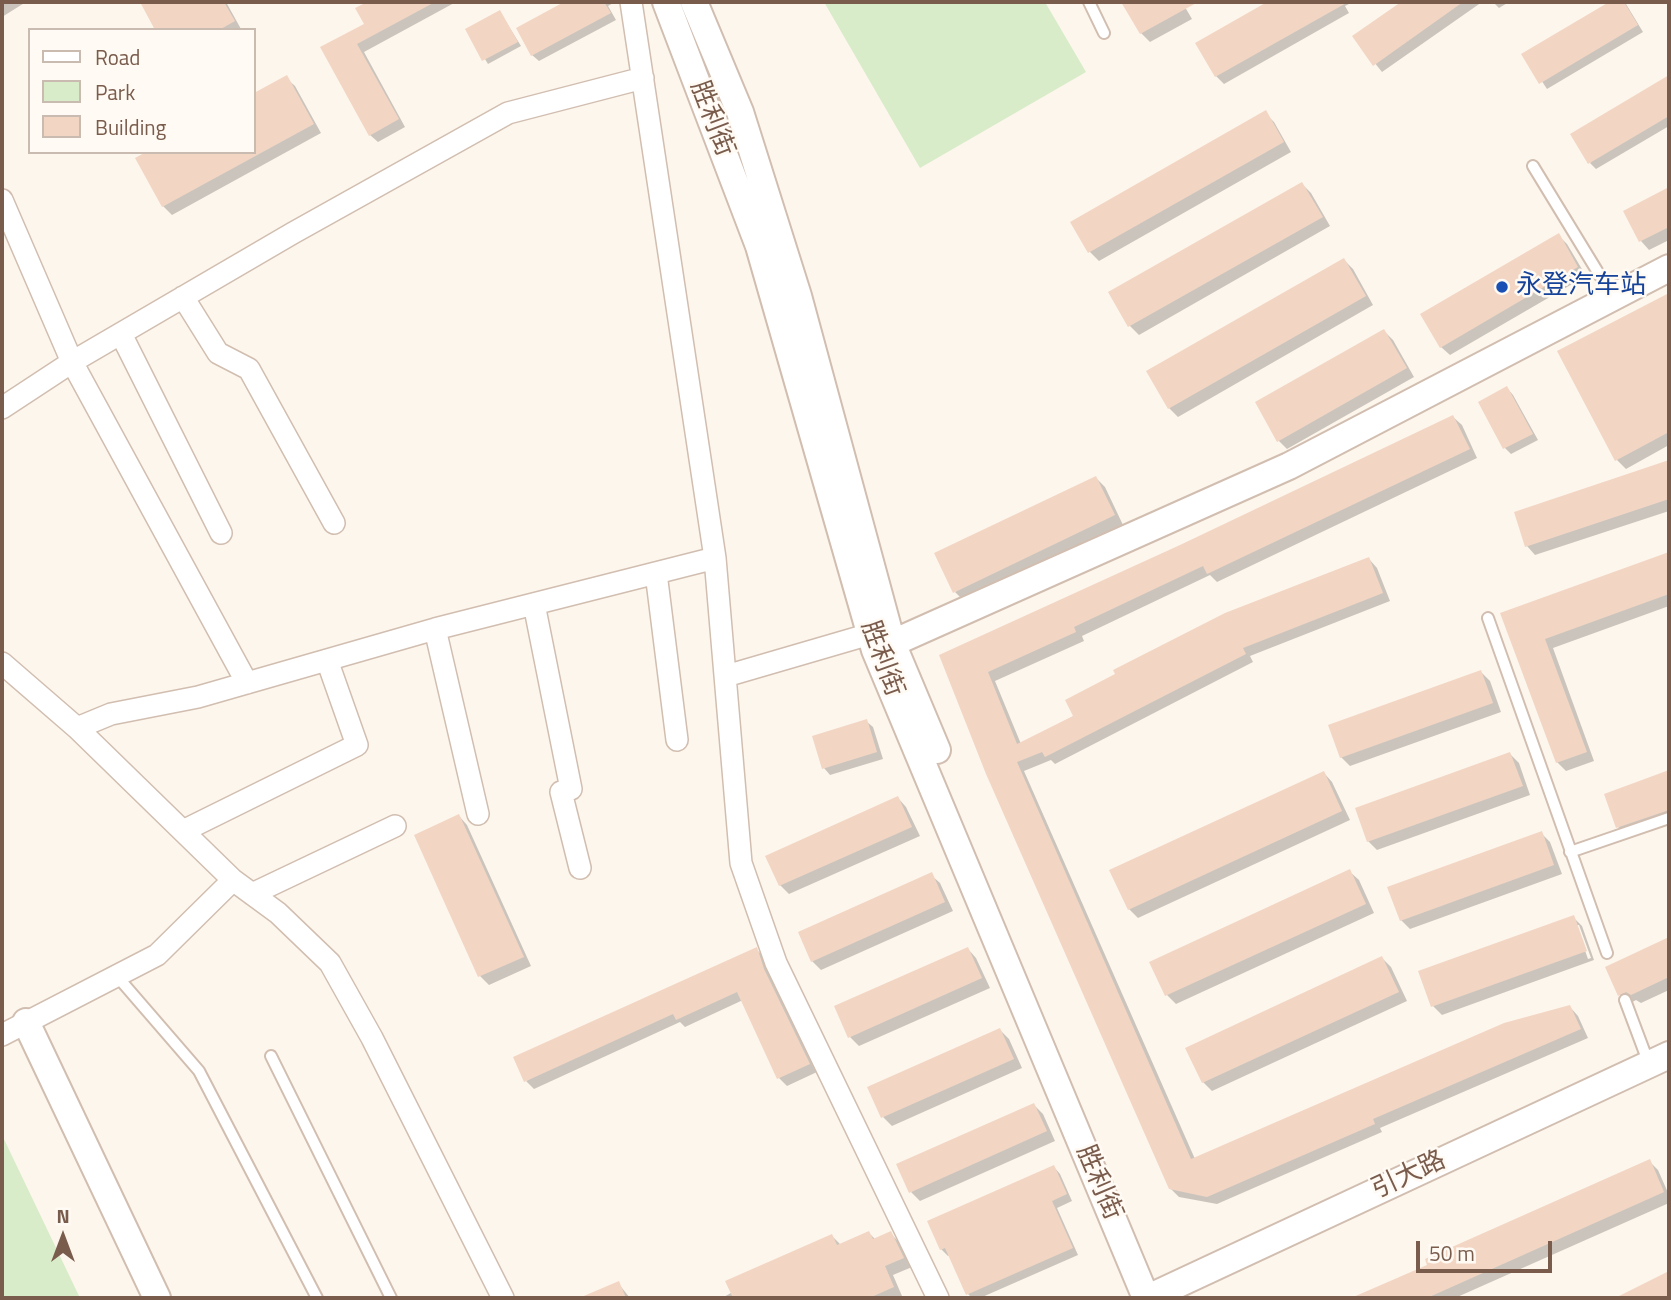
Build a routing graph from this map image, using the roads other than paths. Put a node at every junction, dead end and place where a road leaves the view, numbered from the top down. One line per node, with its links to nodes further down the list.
1 (631, 2): 6 (street)
2 (666, 2): 22 (street, 胜利街)
3 (694, 2): 22 (street, 胜利街)
4 (1089, 2): 5 (lane)
5 (1104, 33)
6 (643, 78): 10 (street); 17 (street)
7 (1532, 166): 11 (lane)
8 (2, 200): 13 (street)
9 (1669, 268): 11 (street)
10 (183, 297): 12 (street); 15 (street)
11 (1612, 297): 22 (street)
12 (121, 334): 13 (street); 16 (street)
13 (72, 362): 14 (street); 26 (street)
14 (2, 408)
15 (334, 523)
16 (221, 533)
17 (715, 558): 18 (street); 25 (street)
18 (656, 573): 19 (street); 28 (street)
19 (534, 604): 21 (street); 34 (street)
20 (1488, 618): 33 (lane)
21 (435, 629): 23 (street); 29 (street)
22 (879, 643): 25 (street); 49 (street, 胜利街)
23 (327, 660): 26 (street); 32 (street)
24 (2, 663): 27 (street)
25 (726, 676): 48 (street)
26 (247, 683): 27 (street)
27 (77, 728): 32 (street)
28 (677, 740)
29 (478, 814)
30 (1669, 818): 33 (lane)
31 (395, 825): 36 (street)
32 (183, 831): 35 (street)
33 (1570, 852): 37 (lane)
34 (580, 868)
35 (233, 880): 36 (street); 38 (street)
36 (252, 894): 47 (street)
37 (1607, 953)
38 (116, 975): 40 (street); 45 (lane)
39 (1625, 1000): 43 (lane)
40 (26, 1022): 41 (street); 44 (street)
41 (2, 1035)
42 (271, 1056): 46 (lane)
43 (1659, 1059): 49 (street, 引大路)
44 (157, 1298)
45 (317, 1298)
46 (391, 1298)
47 (503, 1298)
48 (938, 1298)
49 (1147, 1298)

